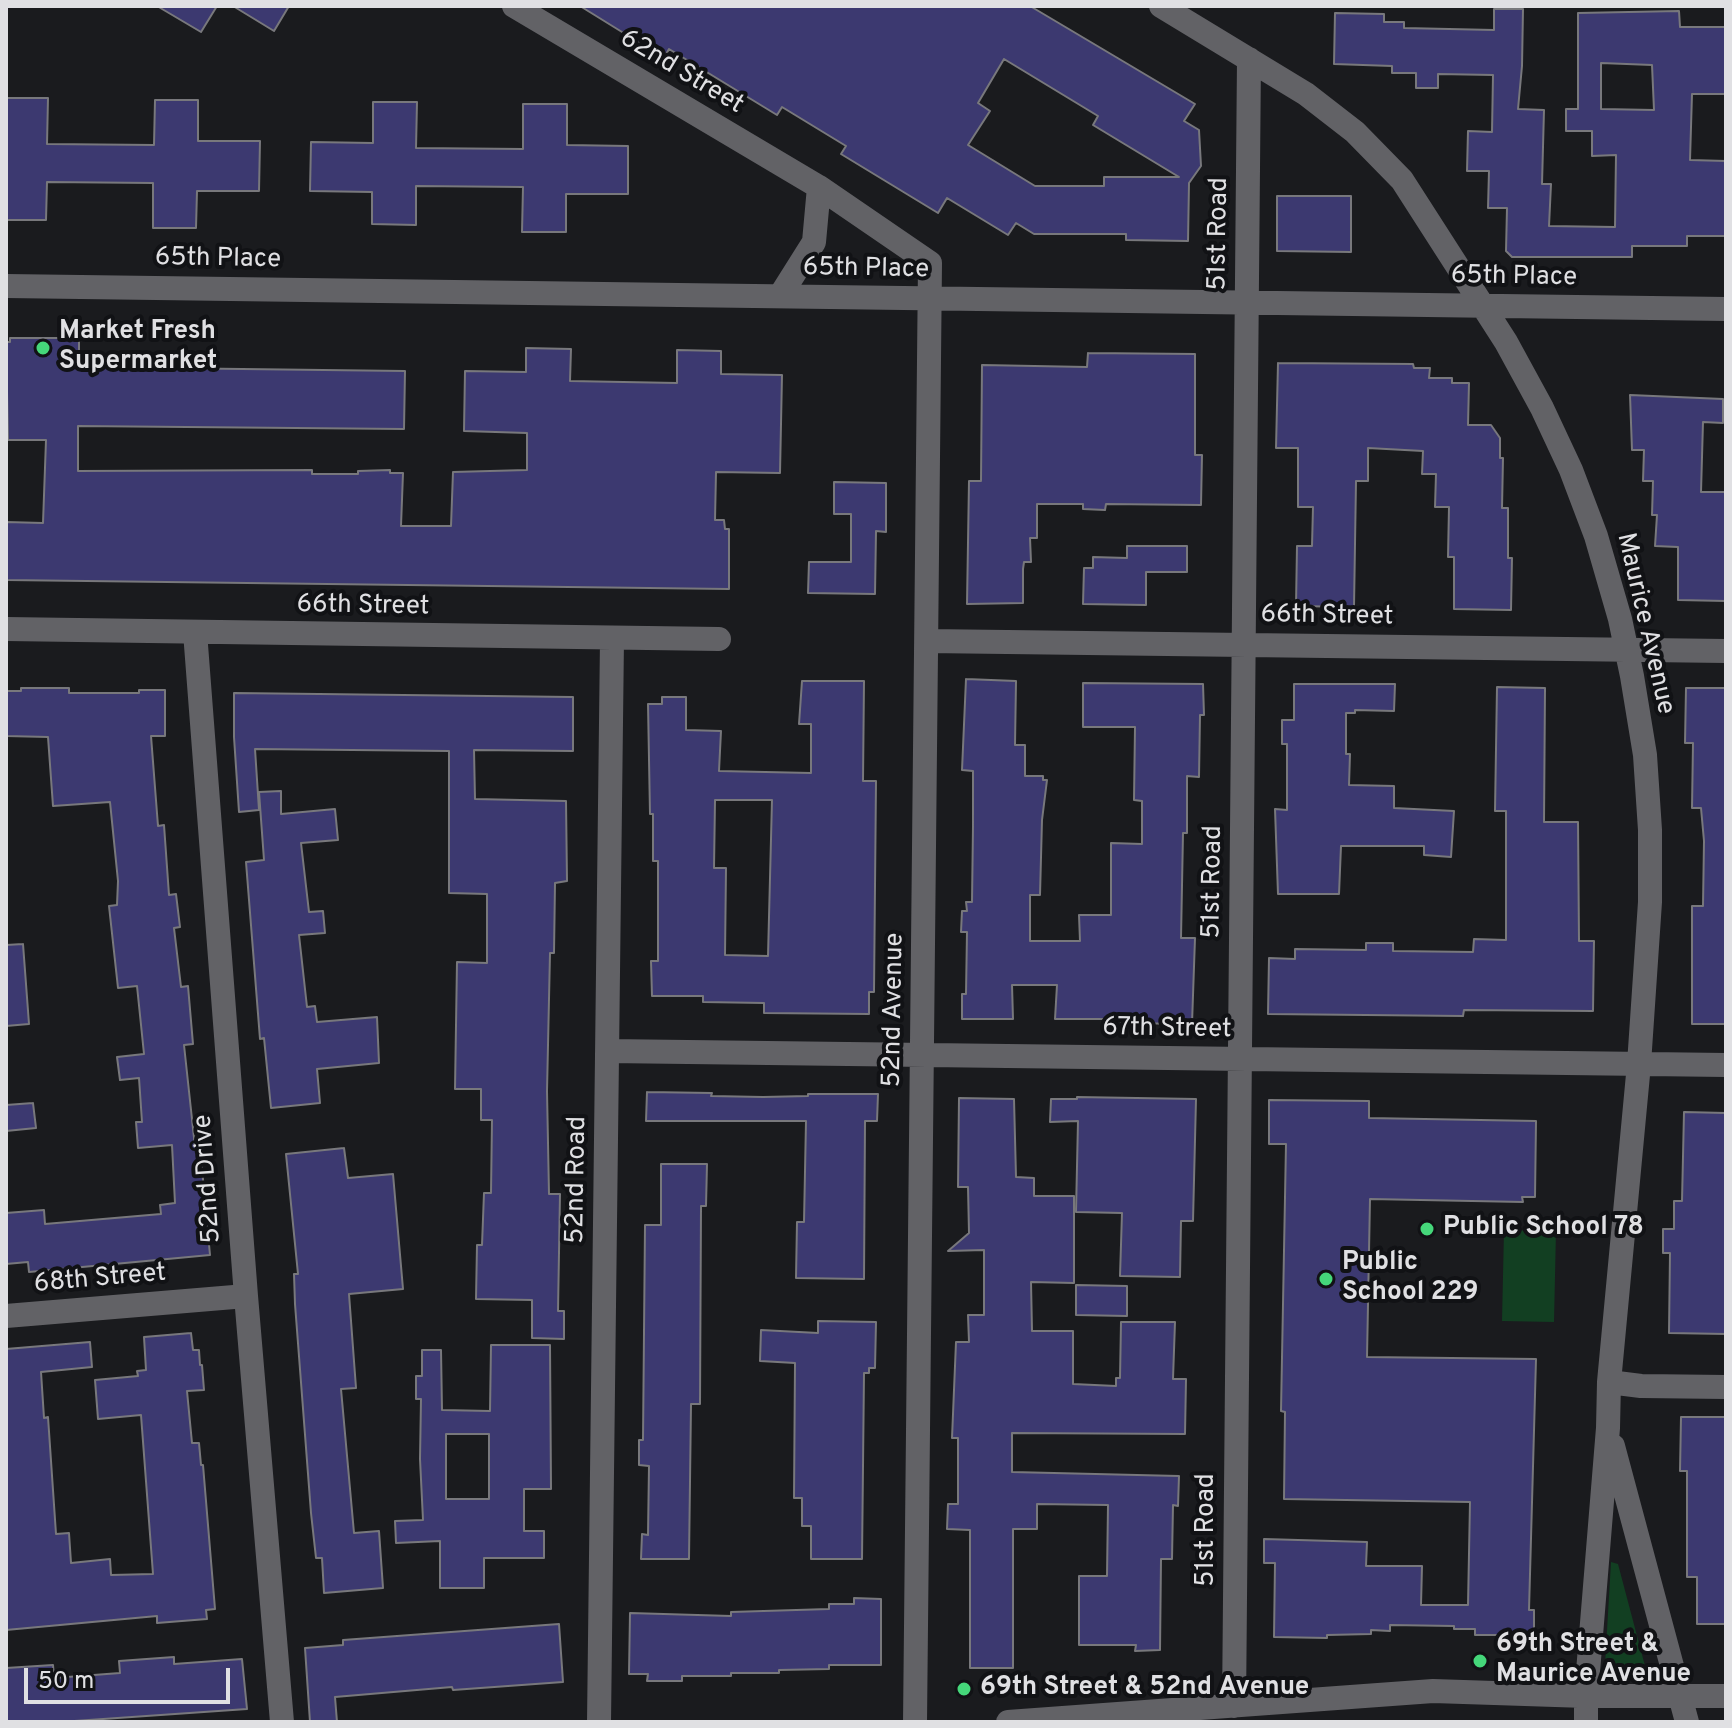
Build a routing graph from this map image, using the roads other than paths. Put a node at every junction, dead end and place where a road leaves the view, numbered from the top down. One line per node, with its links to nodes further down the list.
1 (514, 6): 5 (street, 62nd Street)
2 (1161, 6): 3 (street, Maurice Avenue)
3 (1189, 13): 4 (street, Maurice Avenue)
4 (1249, 59): 9 (street, 51st Road); 10 (street, Maurice Avenue)
5 (819, 187): 7 (street); 8 (street, 62nd Street)
6 (6, 286): 7 (street, 65th Place)
7 (780, 296): 8 (street, 65th Place)
8 (932, 299): 9 (street, 65th Place); 16 (street, 52nd Avenue)
9 (1247, 302): 10 (street, 65th Place); 17 (street, 51st Road)
10 (1482, 305): 11 (street, 65th Place); 18 (street, Maurice Avenue)
11 (1726, 309)
12 (6, 629): 13 (street, 66th Street)
13 (195, 632): 14 (street, 66th Street); 25 (street, 52nd Drive)
14 (612, 639): 15 (street, 66th Street); 20 (street, 52nd Road)
15 (719, 639)
16 (927, 641): 17 (street, 66th Street); 21 (street, 52nd Avenue)
17 (1244, 644): 18 (street, 66th Street); 22 (street, 51st Road)
18 (1627, 648): 19 (street, 66th Street); 23 (street, Maurice Avenue)
19 (1726, 651)
20 (608, 1051): 21 (street, 67th Street); 35 (street, 52nd Road)
21 (923, 1055): 22 (street, 67th Street); 36 (street, 52nd Avenue)
22 (1240, 1059): 23 (street, 67th Street); 33 (street, 51st Road)
23 (1639, 1064): 24 (street, 67th Street); 27 (street, Maurice Avenue)
24 (1726, 1065)
25 (246, 1296): 26 (street, 68th Street); 34 (street, 52nd Drive)
26 (6, 1316)
27 (1609, 1382): 28 (street); 29 (street, Maurice Avenue)
28 (1726, 1387)
29 (1608, 1428): 30 (street, Maurice Avenue); 32 (street, Maurice Avenue)
30 (1586, 1696): 32 (street); 33 (street); 38 (street, Maurice Avenue)
31 (1726, 1696): 32 (street)
32 (1681, 1697): 39 (street, Maurice Avenue)
33 (1234, 1706): 37 (street)
34 (282, 1722)
35 (599, 1722)
36 (915, 1722)
37 (1008, 1722)
38 (1586, 1722)
39 (1687, 1722)

